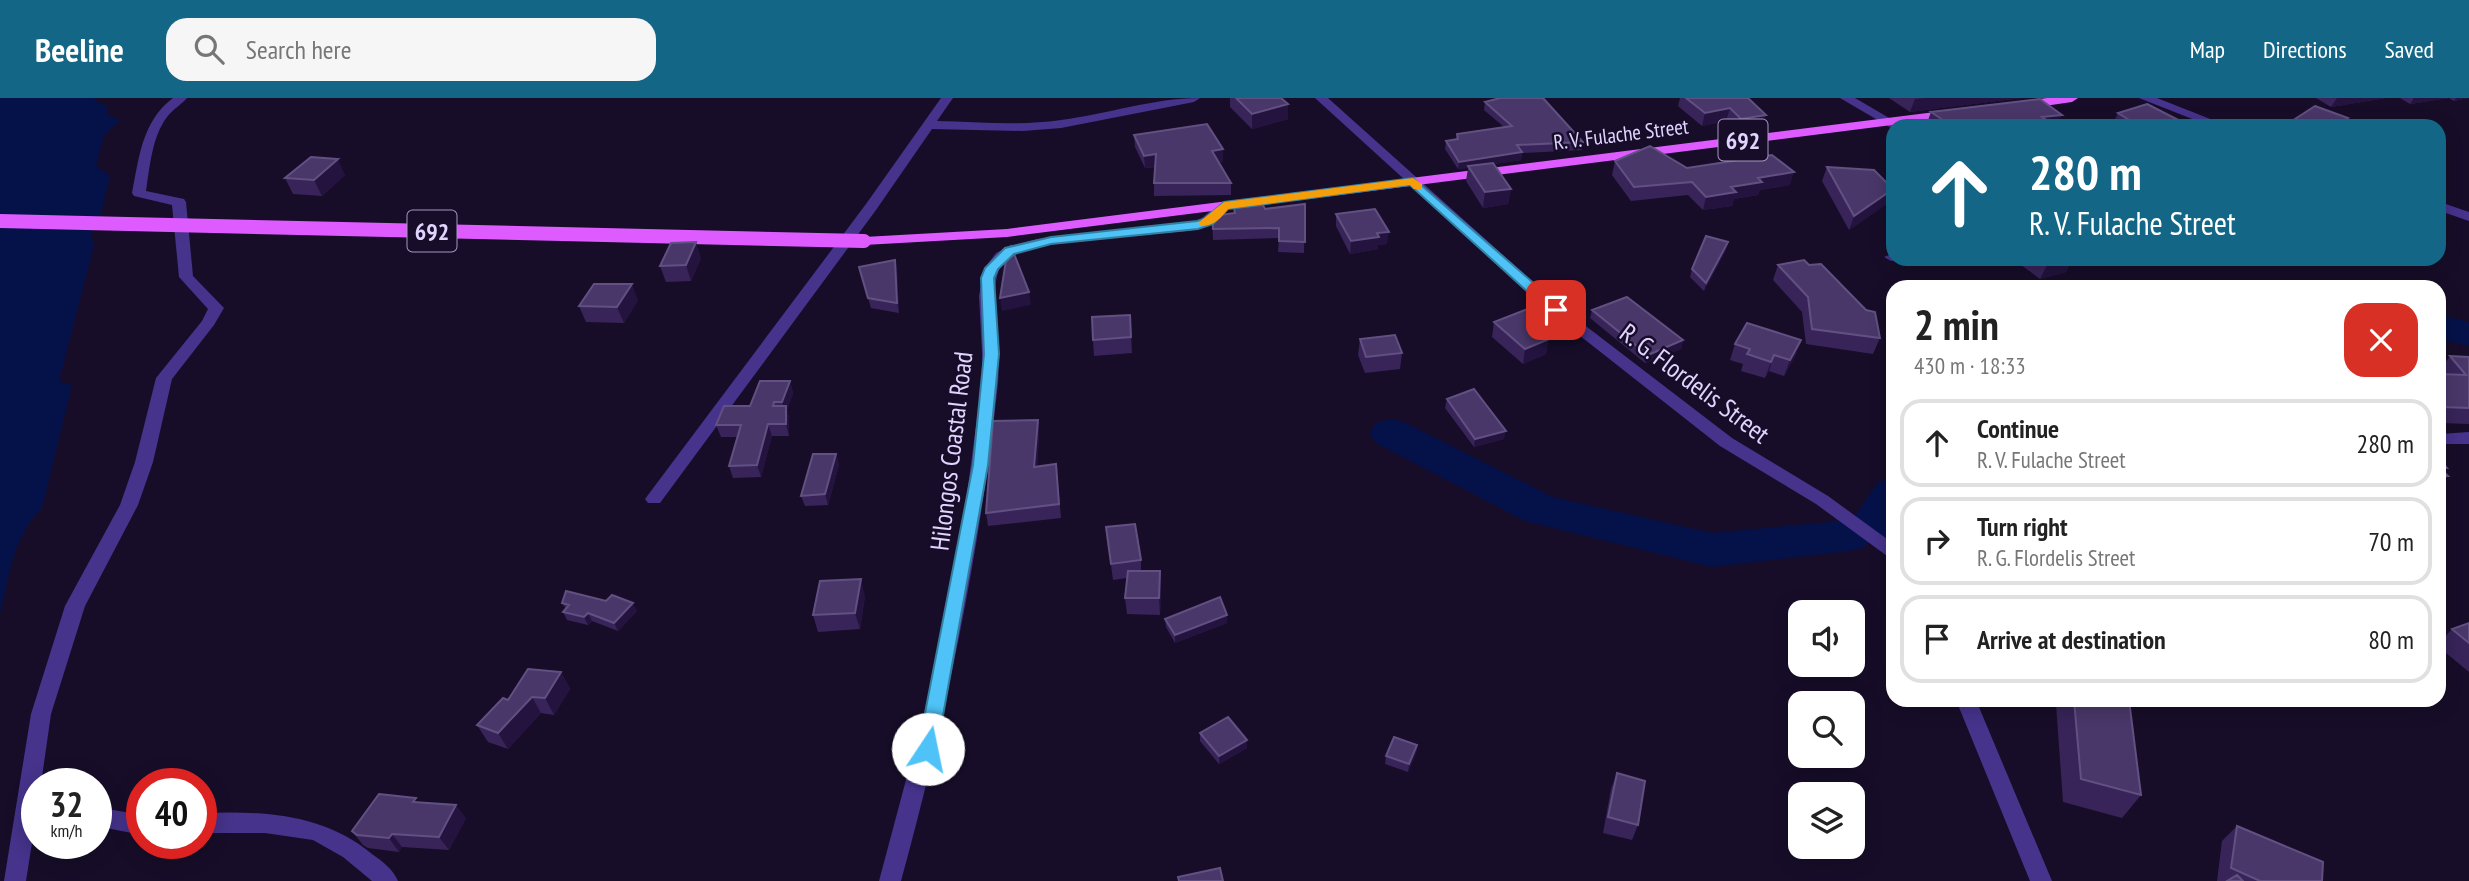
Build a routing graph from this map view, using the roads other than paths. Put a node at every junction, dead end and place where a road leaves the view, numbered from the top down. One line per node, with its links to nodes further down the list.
1 (181, 98): 25 (street)
2 (947, 98): 13 (street)
3 (1194, 98): 13 (street)
4 (1321, 98): 15 (street, R. G. Flordelis Street)
5 (1846, 98): 12 (street)
6 (2072, 98): 8 (main road)
7 (2145, 98): 11 (street)
8 (2007, 107)
9 (1969, 112): 10 (main road, R. V. Fulache Street / 692)
10 (1925, 119)
11 (2203, 119)
12 (1886, 120)
13 (930, 125): 22 (street)
14 (1886, 125): 15 (main road, R. V. Fulache Street / 692)
15 (1413, 181): 16 (main road, R. V. Fulache Street / 692); 23 (street, R. G. Flordelis Street)
16 (1220, 207): 19 (main road, 692, bridge); 30 (street, Hilongos Coastal Road)
17 (2446, 208): 18 (street)
18 (2469, 217)
19 (0, 221)
20 (2469, 438): 21 (street)
21 (2446, 439)
22 (654, 499)
23 (1886, 548)
24 (1969, 707): 31 (street)
25 (36, 768)
26 (217, 823): 29 (street)
27 (21, 854): 28 (street)
28 (15, 881)
29 (387, 881)
30 (890, 881)
31 (2041, 881)

